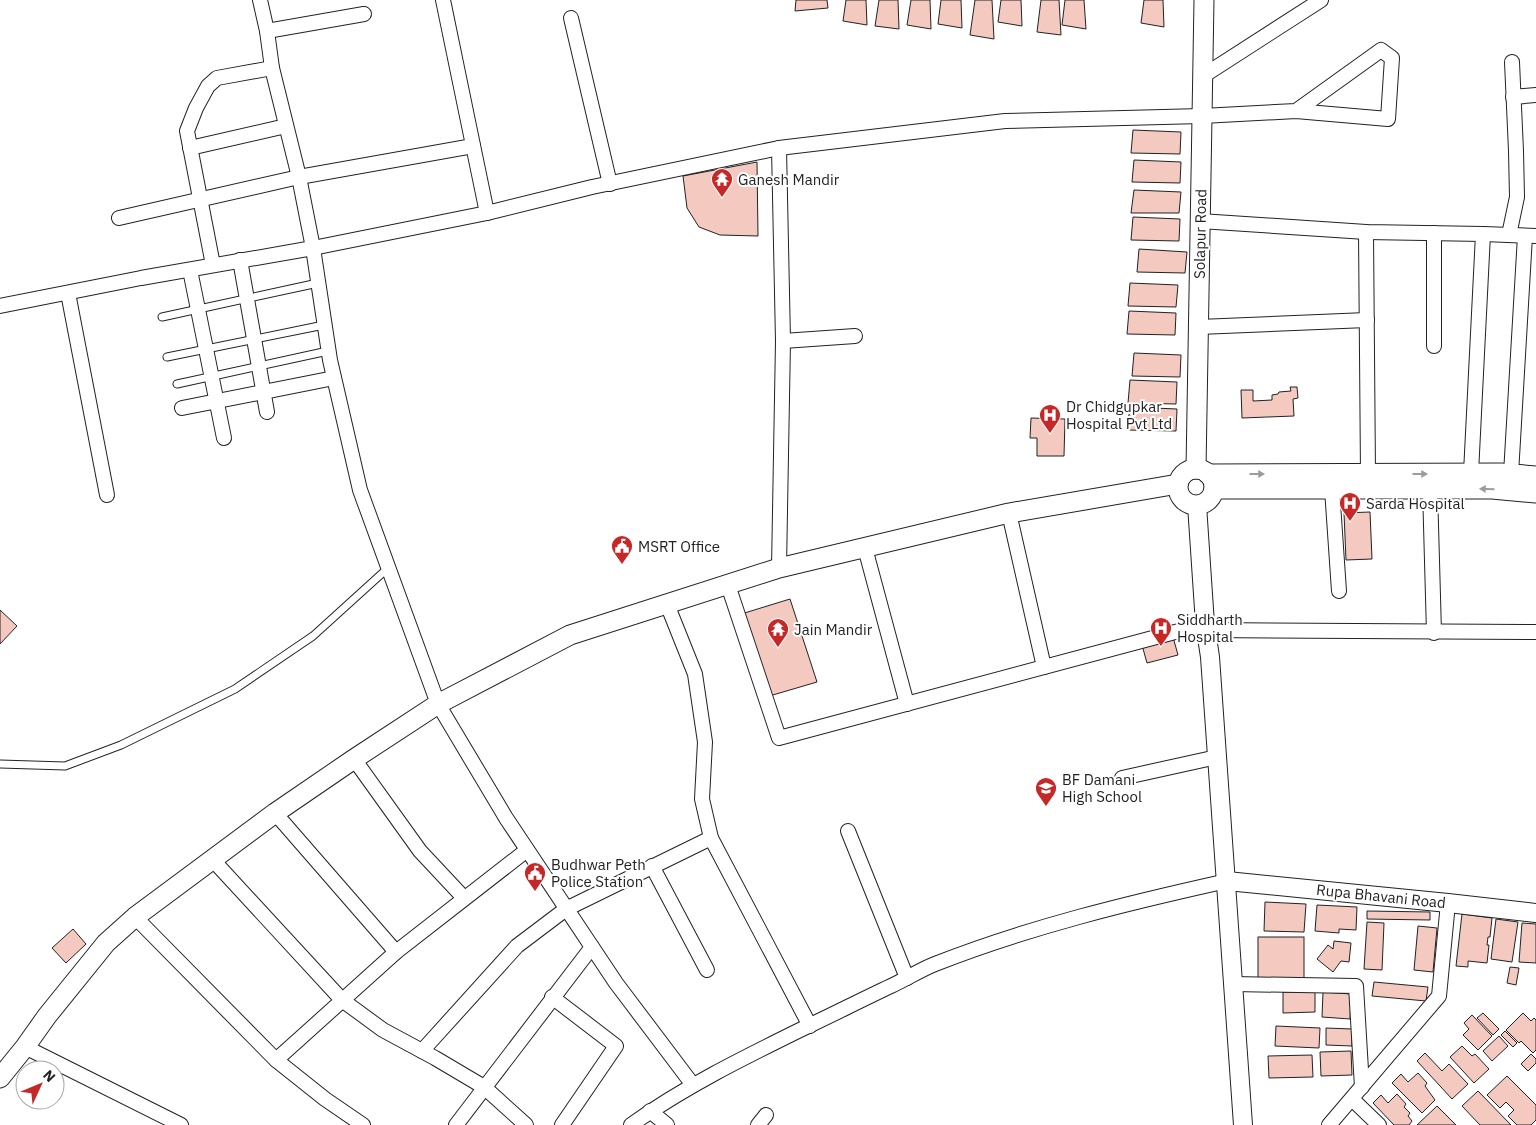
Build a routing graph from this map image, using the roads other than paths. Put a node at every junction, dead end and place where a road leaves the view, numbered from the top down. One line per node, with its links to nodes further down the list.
1 (260, 0): 7 (street)
2 (443, 0): 16 (street)
3 (1322, 0): 10 (street)
4 (1206, 1): 10 (main road, Solapur Road)
5 (364, 14): 7 (street)
6 (570, 18): 20 (street)
7 (267, 31): 9 (street)
8 (1512, 62): 12 (street)
9 (272, 68): 15 (street); 17 (street)
10 (1203, 76): 14 (main road, Solapur Road)
11 (1536, 95): 12 (street)
12 (1513, 97): 28 (street)
13 (1296, 111): 13 (street); 14 (street)
14 (1202, 116): 18 (street); 24 (main road, Solapur Road)
15 (286, 126): 17 (street); 19 (street)
16 (473, 146): 19 (street); 22 (street)
17 (190, 148): 21 (street)
18 (779, 148): 20 (street); 45 (street)
19 (299, 177): 21 (street); 30 (street)
20 (610, 184): 22 (street)
21 (200, 200): 23 (street); 32 (street)
22 (487, 213): 30 (street)
23 (118, 218)
24 (1200, 221): 25 (street); 42 (main road, Solapur Road)
25 (1366, 232): 26 (street); 40 (street)
26 (1434, 233): 27 (street); 46 (street)
27 (1483, 234): 28 (street); 60 (street)
28 (1509, 235): 29 (street)
29 (1530, 236): 61 (street)
30 (313, 248): 31 (street); 34 (street)
31 (240, 260): 32 (street); 36 (street)
32 (213, 265): 33 (street)
33 (190, 270): 35 (street); 38 (street)
34 (318, 283): 36 (lane); 41 (street)
35 (68, 293): 37 (street); 68 (street)
36 (247, 298): 38 (lane); 44 (street)
37 (0, 306)
38 (198, 309): 39 (lane); 47 (street)
39 (162, 316)
40 (1367, 320): 42 (street); 59 (street)
41 (324, 325): 44 (lane); 48 (street)
42 (1199, 326): 63 (main road, Solapur Road)
43 (855, 336): 45 (street)
44 (254, 339): 47 (lane); 50 (street)
45 (783, 341): 73 (street)
46 (1434, 346)
47 (206, 349): 49 (lane); 51 (street)
48 (328, 351): 50 (lane); 52 (street)
49 (167, 357)
50 (259, 366): 51 (lane); 54 (street)
51 (211, 376): 53 (lane); 55 (street)
52 (334, 378): 54 (street); 72 (street)
53 (178, 384)
54 (264, 392): 55 (street); 57 (street)
55 (216, 402): 56 (street); 58 (street)
56 (182, 408)
57 (267, 412)
58 (224, 438)
59 (1368, 474): 60 (main road, one-way to 60); 63 (main road, one-way to 59)
60 (1472, 474): 61 (main road)
61 (1511, 474): 62 (main road)
62 (1536, 476)
63 (1206, 477): 64 (main road); 65 (main road); 69 (main road)
64 (1178, 484): 69 (main road); 70 (main road)
65 (1332, 489): 66 (main road); 75 (street)
66 (1430, 489): 67 (main road, one-way to 66); 79 (street)
67 (1536, 493)
68 (107, 495)
69 (1197, 505): 77 (street)
70 (1009, 513): 71 (main road); 80 (street)
71 (866, 548): 73 (main road); 82 (street)
72 (388, 568): 81 (street); 85 (lane)
73 (779, 568): 74 (main road)
74 (728, 585): 76 (main road); 82 (street)
75 (1339, 591)
76 (667, 604): 81 (main road); 89 (street)
77 (1205, 627): 79 (street); 80 (street); 83 (street)
78 (1536, 632): 79 (street)
79 (1434, 633)
80 (1044, 667): 82 (street)
81 (438, 704): 84 (main road); 90 (street)
82 (907, 704)
83 (1217, 757): 86 (street); 93 (street)
84 (354, 759): 87 (main road); 94 (street)
85 (0, 764)
86 (1122, 778)
87 (275, 813): 91 (main road); 100 (street)
88 (848, 831): 102 (street)
89 (711, 838): 92 (street); 106 (street)
90 (527, 850): 94 (street); 96 (street)
91 (212, 859): 98 (main road); 105 (street)
92 (652, 866): 96 (street); 101 (street)
93 (1226, 881): 95 (street, Rupa Bhavani Road); 102 (street); 103 (street)
94 (464, 898): 100 (street)
95 (1448, 902): 97 (street, Rupa Bhavani Road); 113 (street)
96 (566, 908): 99 (street); 108 (street)
97 (1536, 913)
98 (135, 917): 107 (main road); 109 (street)
99 (592, 947): 104 (street); 111 (street)
100 (396, 952): 105 (street)
101 (707, 970)
102 (907, 978): 106 (street)
103 (1233, 984): 113 (street); 123 (street)
104 (552, 998): 112 (street); 120 (street)
105 (342, 1000): 108 (street); 109 (street)
106 (810, 1026): 111 (street)
107 (26, 1046): 110 (main road); 116 (street)
108 (422, 1051): 112 (street)
109 (276, 1060): 117 (street)
110 (0, 1078)
111 (693, 1085): 115 (street)
112 (484, 1087): 118 (street); 119 (street)
113 (1362, 1088): 114 (street)
114 (1352, 1099): 124 (street); 125 (street)
115 (650, 1111): 121 (street); 122 (street)
116 (181, 1125)
117 (363, 1125)
118 (456, 1125)
119 (526, 1125)
120 (562, 1125)
121 (630, 1125)
122 (667, 1125)
123 (1243, 1125)
124 (1329, 1125)
125 (1379, 1125)

